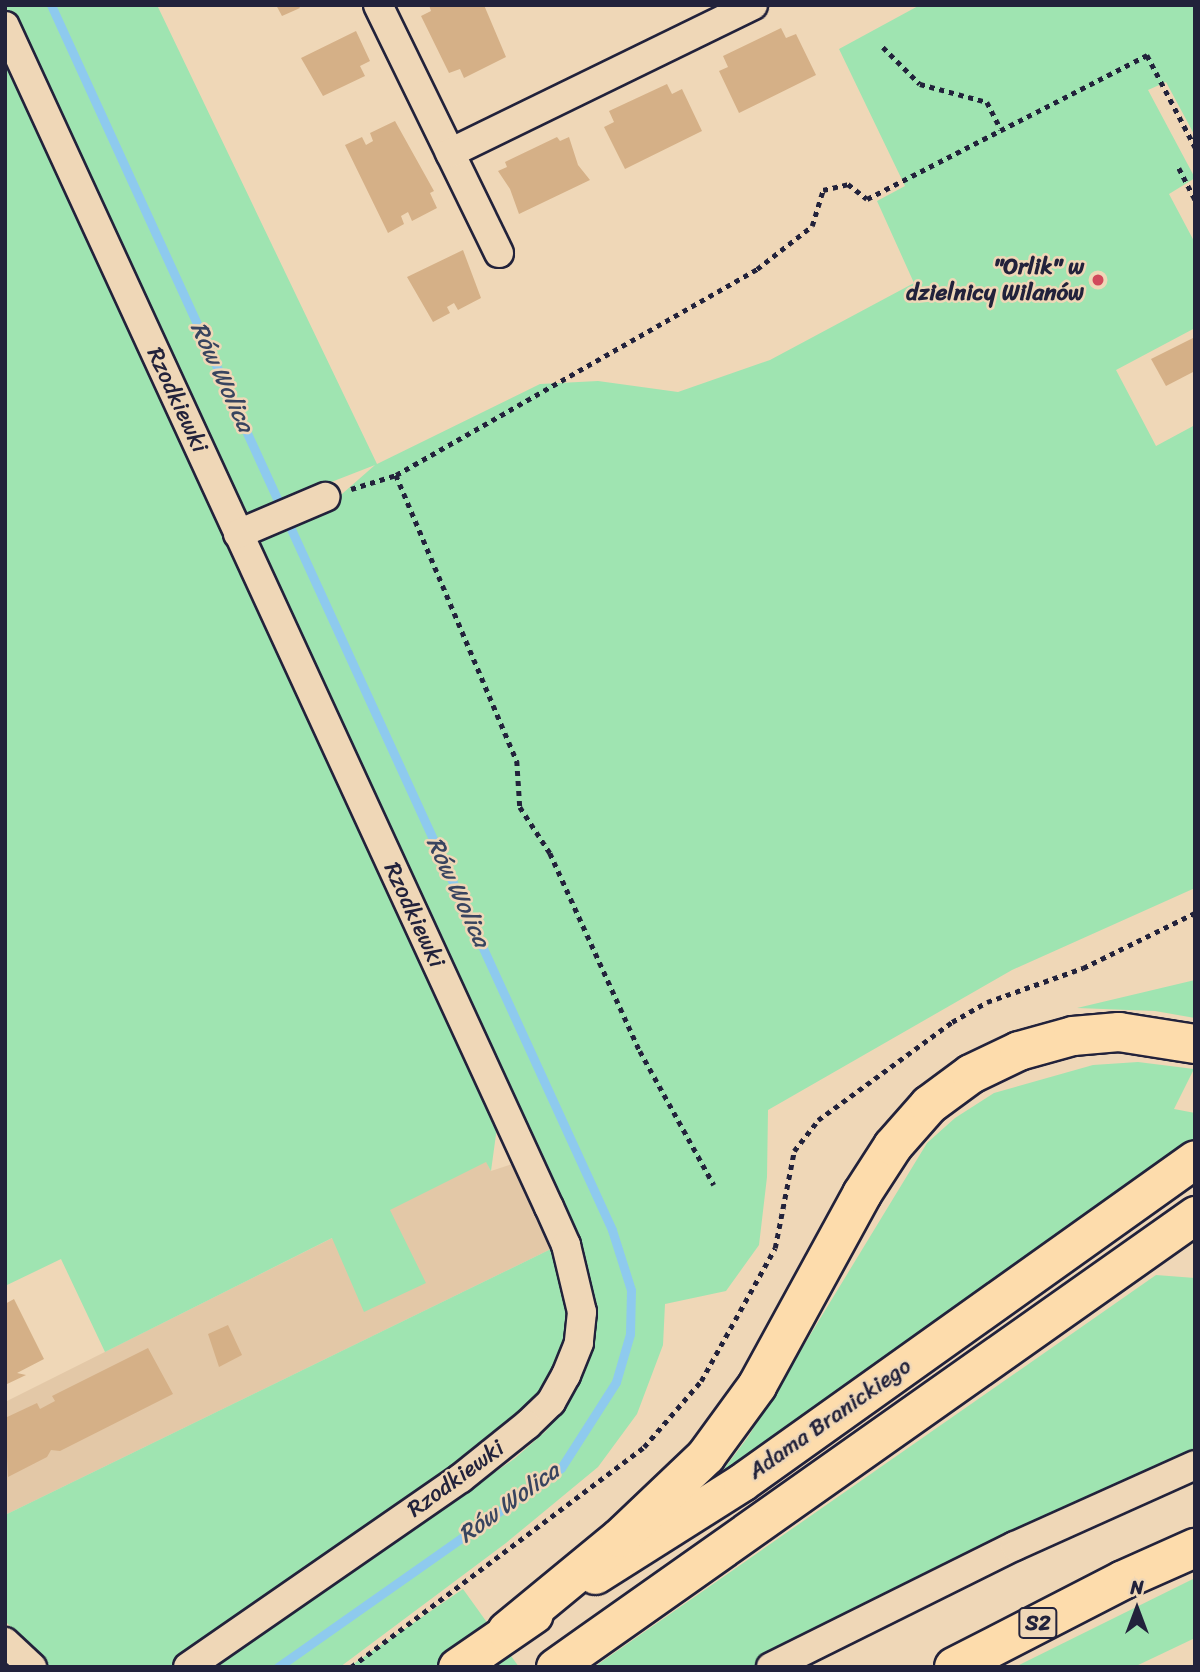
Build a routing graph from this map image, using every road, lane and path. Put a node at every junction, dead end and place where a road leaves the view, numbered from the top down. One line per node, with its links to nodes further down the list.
1 (378, 5): 7 (street)
2 (753, 5): 7 (street)
3 (5, 26): 13 (street, Rzodkiewki)
4 (883, 47): 5 (path)
5 (1001, 130): 6 (path); 11 (path)
6 (1195, 147)
7 (450, 152): 10 (street)
8 (1179, 168): 9 (path)
9 (1194, 197)
10 (499, 253)
11 (396, 475): 12 (path); 17 (path)
12 (325, 497): 13 (street)
13 (246, 530): 24 (street, Rzodkiewki)
14 (1195, 913): 25 (path)
15 (1195, 1044): 21 (highway)
16 (1195, 1159): 21 (main road, Adama Branickiego)
17 (714, 1185)
18 (1192, 1223): 27 (main road, Adama Branickiego)
19 (1195, 1465): 28 (street)
20 (1195, 1548): 29 (highway, S2)
21 (508, 1631): 26 (main road, Adama Branickiego)
22 (5, 1642): 23 (street)
23 (32, 1667)
24 (188, 1667)
25 (351, 1667)
26 (457, 1667)
27 (555, 1667)
28 (771, 1667)
29 (954, 1667)

